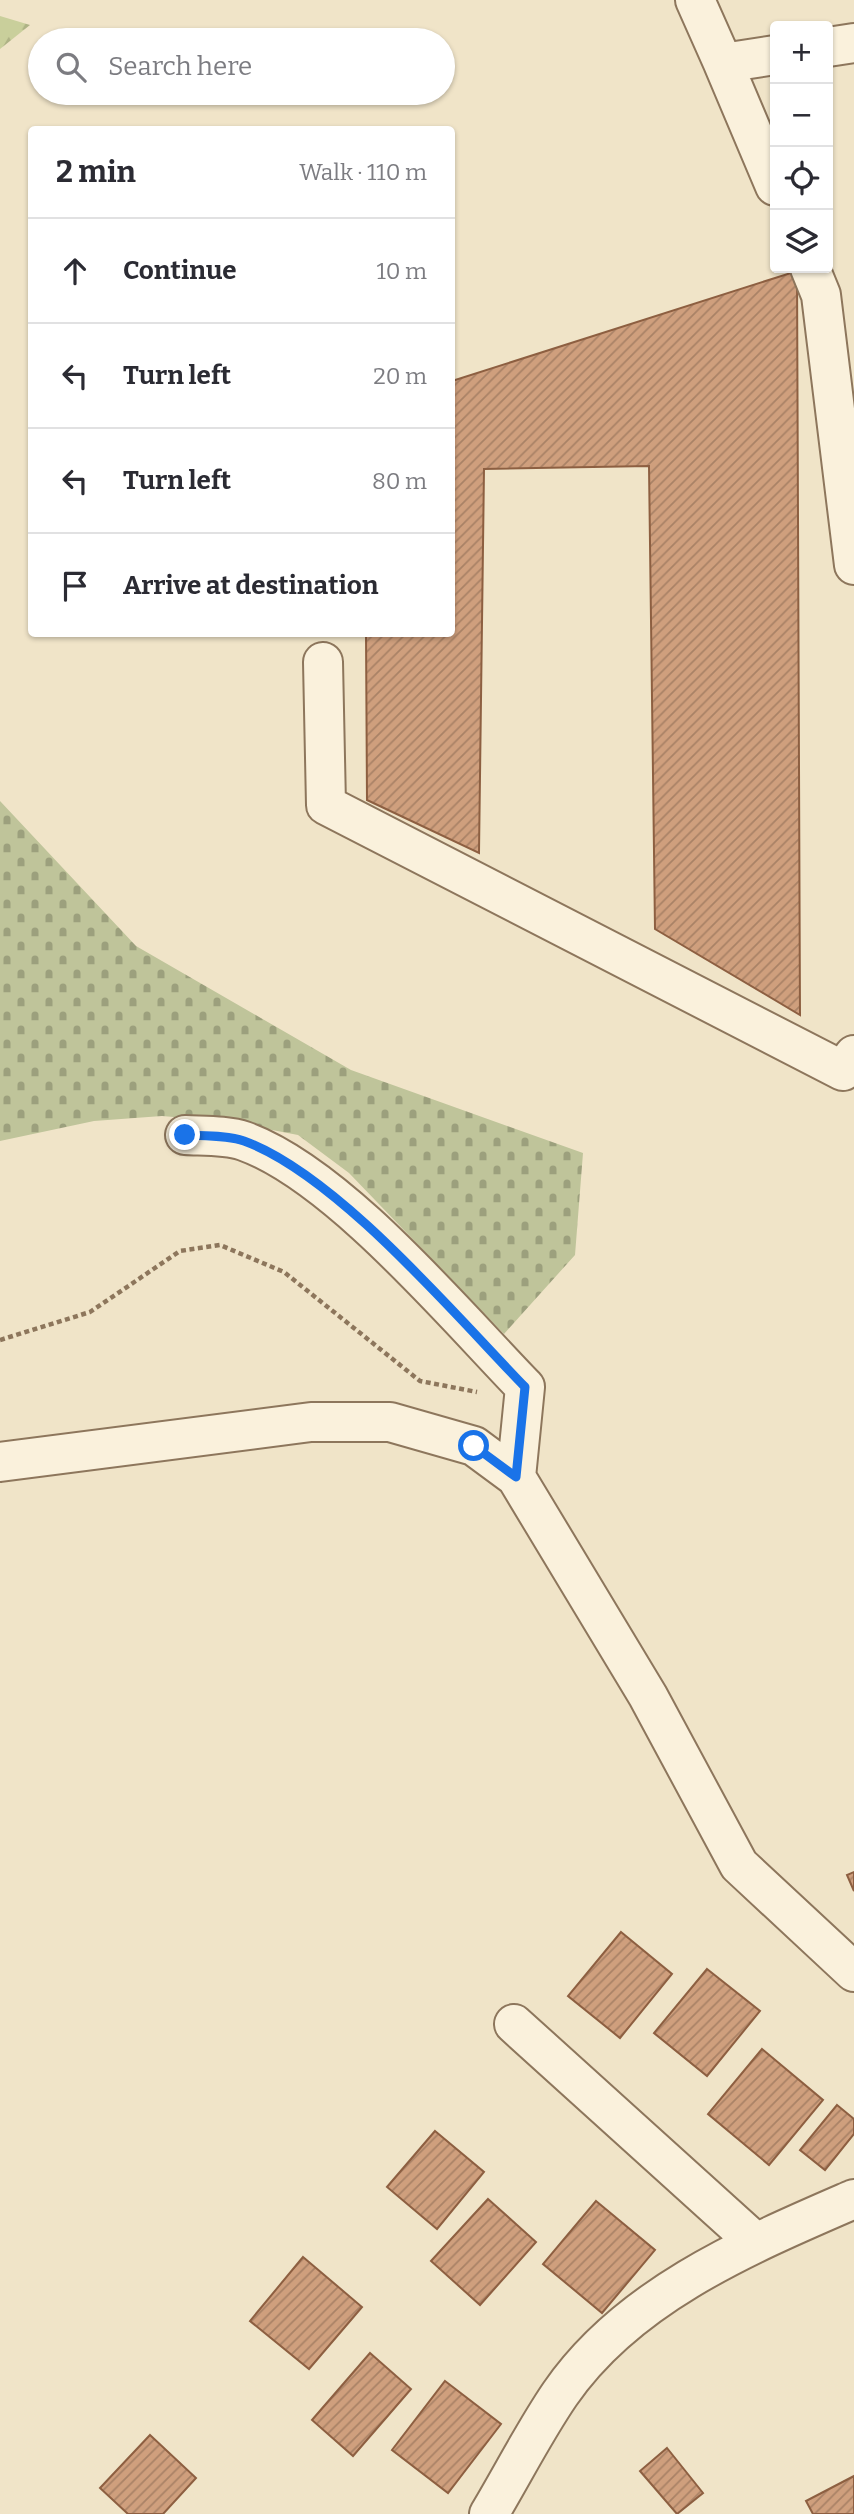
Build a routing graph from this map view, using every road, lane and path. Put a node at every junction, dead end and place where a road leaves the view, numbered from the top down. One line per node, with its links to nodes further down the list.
1 (695, 0): 5 (street)
2 (854, 43): 3 (street)
3 (833, 46)
4 (770, 56): 5 (street)
5 (723, 63): 6 (street)
6 (770, 174)
7 (812, 273): 8 (street)
8 (854, 565)
9 (323, 662): 10 (street)
10 (854, 1055)
11 (185, 1135): 13 (street)
12 (0, 1340): 13 (path)
13 (525, 1387): 15 (street)
14 (0, 1462): 15 (street)
15 (516, 1477): 16 (street)
16 (854, 1972)
17 (514, 2024): 19 (street)
18 (854, 2199): 19 (street)
19 (755, 2242): 20 (street)
20 (489, 2514)

